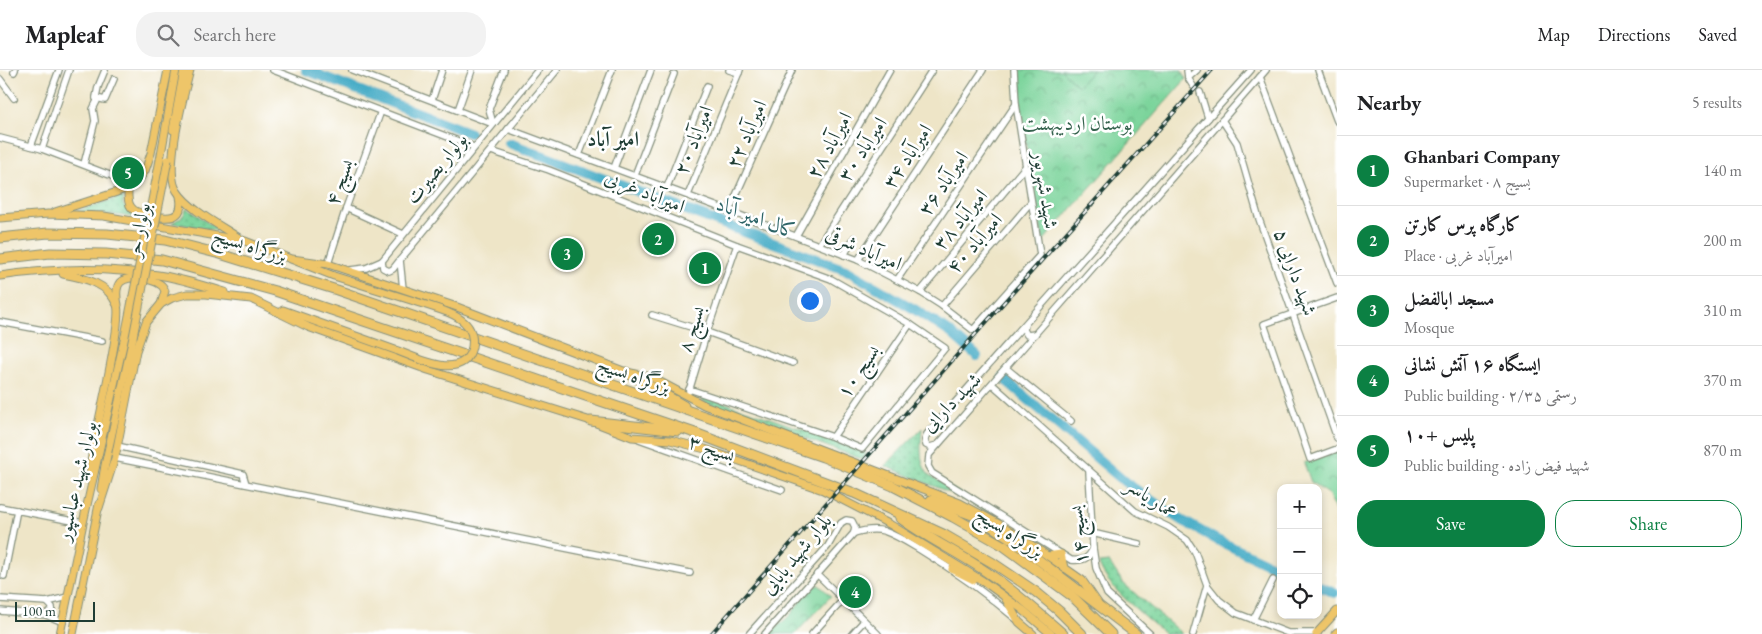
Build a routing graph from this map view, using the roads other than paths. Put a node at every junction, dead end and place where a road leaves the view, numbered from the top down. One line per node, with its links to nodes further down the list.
1 (58, 70): 49 (street)
2 (69, 70): 51 (street)
3 (105, 70): 38 (street)
4 (168, 70): 59 (main road)
5 (176, 70): 54 (main road, بولوار حر)
6 (184, 70): 54 (main road, بولوار حر)
7 (190, 70): 61 (main road)
8 (273, 70): 42 (street)
9 (352, 70): 39 (street)
10 (442, 70): 39 (street)
11 (472, 70): 41 (street)
12 (504, 70): 46 (street)
13 (538, 70): 46 (street, بولوار بصیرت)
14 (557, 70): 47 (street, بولوار بصیرت)
15 (612, 70): 53 (street)
16 (651, 70): 57 (street)
17 (730, 70): 28 (street)
18 (792, 70): 65 (street, امیرآباد ۲۲)
19 (890, 70): 69 (street, امیرآباد ۲۸)
20 (932, 70): 74 (street, امیرآباد ۳۰)
21 (983, 70): 79 (street, امیرآباد ۳۴)
22 (1014, 70): 40 (street, شهید شهریور)
23 (1187, 70): 31 (street)
24 (1197, 70): 31 (street)
25 (1251, 70): 43 (street, شهید دارایی)
26 (1266, 70): 30 (street, شهید دارایی)
27 (1318, 70): 45 (street)
28 (739, 72): 62 (street, امیرآباد ۲۰)
29 (674, 74): 58 (street)
30 (1260, 77): 44 (street, شهید دارایی); 86 (street)
31 (1188, 78): 35 (street)
32 (0, 79): 37 (street)
33 (114, 79): 38 (street)
34 (707, 86): 60 (street)
35 (1193, 86)
36 (1200, 92): 43 (street)
37 (14, 98)
38 (96, 98): 55 (street)
39 (432, 100): 41 (street)
40 (1016, 104): 56 (street, شهید شهریور); 85 (street, امیرآباد ۳۶)
41 (458, 110): 46 (street)
42 (381, 111): 50 (street); 64 (street, بسیج ۴)
43 (1208, 118): 98 (street, شهید دارایی)
44 (1222, 120): 94 (street, شهید دارایی ۵); 101 (street, شهید دارایی)
45 (1337, 120)
46 (493, 124): 50 (street, بولوار بصیرت)
47 (508, 129): 52 (street, بولوار بصیرت); 53 (street, امیرآباد شرقی)
48 (1, 138): 49 (street)
49 (31, 146): 51 (street)
50 (474, 147): 68 (street, بولوار بصیرت)
51 (42, 148): 55 (street)
52 (491, 151): 73 (street, امیرآباد غربی); 78 (street, بولوار بصیرت)
53 (579, 155): 57 (street, امیرآباد شرقی)
54 (164, 160): 102 (main road, بولوار حر, bridge); 103 (main road, بولوار حر, bridge)
55 (84, 164): 59 (street)
56 (1025, 167): 63 (street, شهید شهریور); 88 (street, امیرآباد ۳۸)
57 (614, 168): 58 (street, امیرآباد شرقی)
58 (634, 175): 60 (street, امیرآباد شرقی)
59 (131, 186): 61 (main road); 66 (main road)
60 (667, 187): 62 (street, امیرآباد شرقی)
61 (180, 195): 72 (main road)
62 (688, 195): 65 (street, امیرآباد شرقی)
63 (1031, 202): 93 (street, امیرآباد ۴۰); 99 (street, شهید شهریور)
64 (346, 208): 68 (street); 81 (street, بسیج ۴)
65 (729, 210): 69 (street, امیرآباد شرقی)
66 (48, 214): 67 (main road); 72 (main road)
67 (0, 218)
68 (404, 234): 80 (street, بولوار بصیرت)
69 (796, 236): 74 (street, امیرآباد شرقی)
70 (0, 238): 110 (highway, بزرگراه بسیج)
71 (854, 238): 75 (street)
72 (244, 241): 77 (main road)
73 (737, 245): 97 (street, امیرآباد غربی); 100 (street, بسیج ۸)
74 (818, 245): 75 (street, امیرآباد شرقی)
75 (844, 255): 79 (street, امیرآباد شرقی)
76 (0, 259): 113 (highway, بزرگراه بسیج)
77 (292, 259): 81 (main road); 90 (main road, bridge)
78 (400, 260): 80 (street); 87 (street)
79 (858, 260): 85 (street, امیرآباد شرقی)
80 (382, 261): 82 (street)
81 (328, 264): 82 (main road)
82 (348, 270): 87 (main road)
83 (51, 271): 84 (main road); 90 (main road); 92 (main road)
84 (0, 277)
85 (897, 280): 88 (street, امیرآباد شرقی)
86 (1337, 283)
87 (403, 289): 107 (main road)
88 (920, 292): 93 (street, امیرآباد شرقی)
89 (1337, 298): 94 (street)
90 (251, 299): 91 (main road); 111 (main road)
91 (161, 304): 92 (main road); 118 (main road)
92 (118, 306): 125 (main road)
93 (942, 306): 99 (street, امیرآباد شرقی)
94 (1293, 313): 116 (street, شهید دارایی ۵); 119 (street)
95 (652, 315): 100 (street)
96 (0, 322): 104 (street)
97 (910, 324): 115 (street, بسیج ۱۰); 115 (street, امیرآباد غربی)
98 (1025, 325): 101 (street); 117 (street, شهید دارایی)
99 (973, 330)
100 (707, 332): 105 (street); 109 (street, بسیج ۸)
101 (1035, 334): 106 (street, شهید دارایی)
102 (125, 336): 125 (main road, بولوار شهید عباسپور)
103 (133, 338): 128 (main road, بولوار شهید عباسپور)
104 (102, 341)
105 (793, 363)
106 (1006, 368): 108 (street, شهید دارایی); 112 (street)
107 (626, 372): 109 (main road); 110 (highway)
108 (992, 384): 117 (street, شهید دارایی); 121 (street, عمار یاسر)
109 (688, 393): 115 (street); 136 (main road)
110 (699, 416): 123 (highway, بزرگراه بسیج)
111 (591, 421): 113 (highway); 114 (main road)
112 (1071, 421)
113 (695, 433): 126 (highway, بزرگراه بسیج)
114 (632, 437): 124 (street, بسیج ۳); 144 (main road)
115 (833, 437)
116 (1337, 438)
117 (937, 445): 135 (street)
118 (117, 446): 120 (main road); 122 (street)
119 (1337, 449)
120 (115, 458): 122 (street); 128 (main road)
121 (1089, 472): 132 (street, بسیج ۱۴); 143 (street, عمار یاسر)
122 (246, 484): 139 (street)
123 (893, 486): 149 (highway); 171 (highway, بزرگراه بسیج)
124 (782, 490)
125 (87, 505): 130 (main road, بولوار شهید عباسپور)
126 (884, 506): 169 (highway); 170 (highway, بزرگراه بسیج)
127 (0, 507): 129 (street)
128 (99, 508): 161 (main road, بولوار شهید عباسپور)
129 (17, 510): 130 (street); 141 (street)
130 (83, 522): 145 (main road, بولوار شهید عباسپور)
131 (854, 533): 138 (street); 140 (street, بلوار شهید بابایی); 162 (street, بلوار شهید بابایی)
132 (1092, 533): 133 (street); 134 (street, بسیج ۱۴)
133 (1139, 544)
134 (1093, 548): 135 (street); 174 (street, بسیج ۱۴)
135 (1061, 554): 136 (main road); 137 (main road)
136 (1048, 556): 137 (main road)
137 (1064, 568): 149 (main road)
138 (952, 570): 144 (main road); 156 (street)
139 (690, 573)
140 (817, 574): 147 (street); 163 (street, بلوار شهید بابایی)
141 (4, 576)
142 (1274, 580): 153 (street)
143 (1207, 585): 153 (street, عمار یاسر); 175 (street)
144 (1002, 594): 156 (main road); 168 (main road)
145 (68, 596): 148 (street); 155 (main road, بولوار شهید عباسپور)
146 (0, 599): 148 (street)
147 (843, 600): 154 (street); 164 (street)
148 (47, 602): 152 (street)
149 (1101, 607): 157 (highway)
150 (1337, 610): 159 (main road)
151 (0, 611): 152 (street)
152 (46, 615): 155 (street)
153 (1253, 620): 158 (street, عمار یاسر)
154 (864, 621): 165 (street); 166 (street)
155 (63, 622): 160 (main road, بولوار شهید عباسپور)
156 (1019, 622): 167 (main road)
157 (1124, 624): 172 (highway); 173 (highway)
158 (1289, 633): 159 (street)
159 (1317, 633)
160 (60, 634)
161 (73, 634)
162 (749, 634)
163 (765, 634)
164 (812, 634)
165 (852, 634)
166 (878, 634)
167 (1033, 634)
168 (1051, 634)
169 (1063, 634)
170 (1082, 634)
171 (1111, 634)
172 (1128, 634)
173 (1136, 634)
174 (1150, 634)
175 (1193, 634)

